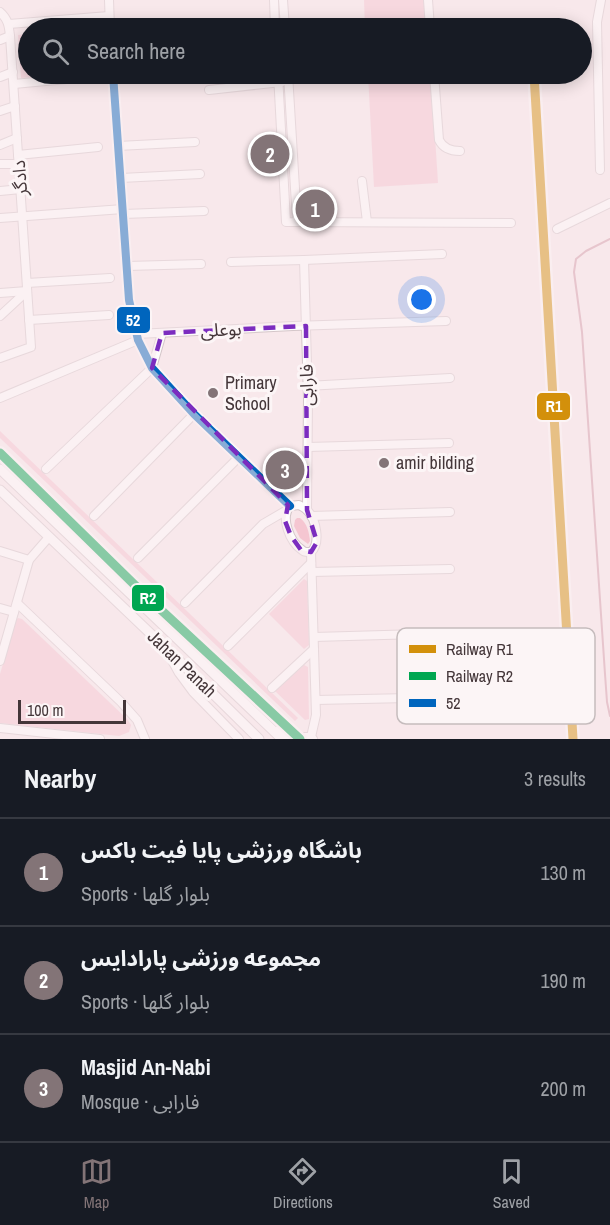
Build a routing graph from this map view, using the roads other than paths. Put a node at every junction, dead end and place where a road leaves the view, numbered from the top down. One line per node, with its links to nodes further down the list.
1 (109, 0): 7 (street)
2 (274, 0): 9 (street)
3 (283, 0): 10 (street)
4 (428, 0): 11 (street)
5 (603, 1): 36 (street)
6 (0, 12): 13 (street)
7 (110, 16): 8 (street)
8 (85, 18)
9 (275, 18)
10 (284, 18)
11 (429, 18)
12 (18, 23): 13 (street)
13 (9, 24): 14 (street, دادگر)
14 (10, 36): 15 (street); 16 (street, دادگر)
15 (0, 40)
16 (13, 72): 17 (street); 18 (street, دادگر)
17 (0, 77)
18 (14, 84): 19 (street); 26 (street, دادگر)
19 (18, 84)
20 (114, 84): 31 (street)
21 (268, 84): 25 (street)
22 (278, 84): 47 (street)
23 (288, 84): 47 (street)
24 (435, 84): 33 (street)
25 (209, 90)
26 (15, 106): 27 (street); 28 (street, دادگر)
27 (0, 111)
28 (17, 138): 30 (street); 34 (street, دادگر)
29 (195, 142): 31 (street)
30 (0, 145)
31 (118, 146): 38 (street)
32 (98, 147): 34 (street)
33 (460, 151)
34 (19, 159): 35 (street); 40 (street, دادگر)
35 (0, 164)
36 (600, 170)
37 (200, 174): 38 (street)
38 (121, 178): 44 (street)
39 (362, 181): 48 (street)
40 (21, 189): 41 (street); 45 (street, دادگر)
41 (0, 191)
42 (610, 203): 50 (street)
43 (204, 211): 44 (street)
44 (123, 212): 45 (street); 55 (street)
45 (23, 217): 46 (street); 57 (street, دادگر)
46 (0, 218)
47 (297, 221): 48 (street)
48 (367, 222): 49 (street)
49 (511, 223)
50 (557, 229)
51 (442, 254): 52 (street)
52 (304, 260): 53 (street); 63 (street, فارابی)
53 (231, 262)
54 (201, 264): 55 (street)
55 (127, 266): 65 (street)
56 (110, 278): 57 (street)
57 (27, 287): 58 (street); 60 (street); 61 (street, دادگر)
58 (0, 292)
59 (109, 315): 61 (street)
60 (0, 316)
61 (29, 320): 66 (street, دادگر)
62 (446, 321): 63 (street, بوعلی)
63 (306, 326): 64 (street, بوعلی); 69 (street, فارابی)
64 (162, 333): 65 (street, بوعلی); 67 (street)
65 (138, 337): 67 (street); 70 (street)
66 (0, 358)
67 (152, 368): 71 (street); 76 (street)
68 (450, 378): 69 (street)
69 (308, 386): 73 (street, فارابی)
70 (0, 398)
71 (194, 414): 74 (street); 81 (street)
72 (449, 443): 73 (street)
73 (308, 447): 80 (street, فارابی)
74 (238, 458): 78 (street); 85 (street)
75 (0, 469): 102 (main road, Jahan Panah)
76 (46, 469)
77 (0, 490): 82 (main road, Jahan Panah)
78 (289, 508): 80 (street); 84 (street); 90 (street)
79 (450, 512): 80 (street)
80 (309, 513): 84 (street, فارابی)
81 (94, 516)
82 (49, 537): 86 (street); 96 (main road, Jahan Panah)
83 (0, 551): 86 (street)
84 (311, 552): 87 (street)
85 (138, 558)
86 (29, 560): 89 (street)
87 (312, 568): 88 (street); 94 (street); 95 (street)
88 (450, 569)
89 (17, 603): 92 (street); 106 (street)
90 (185, 603)
91 (0, 608): 92 (street)
92 (14, 612): 98 (street)
93 (397, 635): 94 (street)
94 (314, 637): 97 (street)
95 (228, 646)
96 (166, 648): 107 (street); 108 (main road, Jahan Panah)
97 (314, 649): 99 (street); 101 (street)
98 (0, 661)
99 (272, 688)
100 (397, 698): 101 (street)
101 (316, 700): 104 (street)
102 (270, 727): 104 (street); 109 (main road, Jahan Panah)
103 (0, 728): 105 (street)
104 (312, 738)
105 (100, 739)
106 (144, 739)
107 (239, 739)
108 (259, 739)
109 (282, 739)

